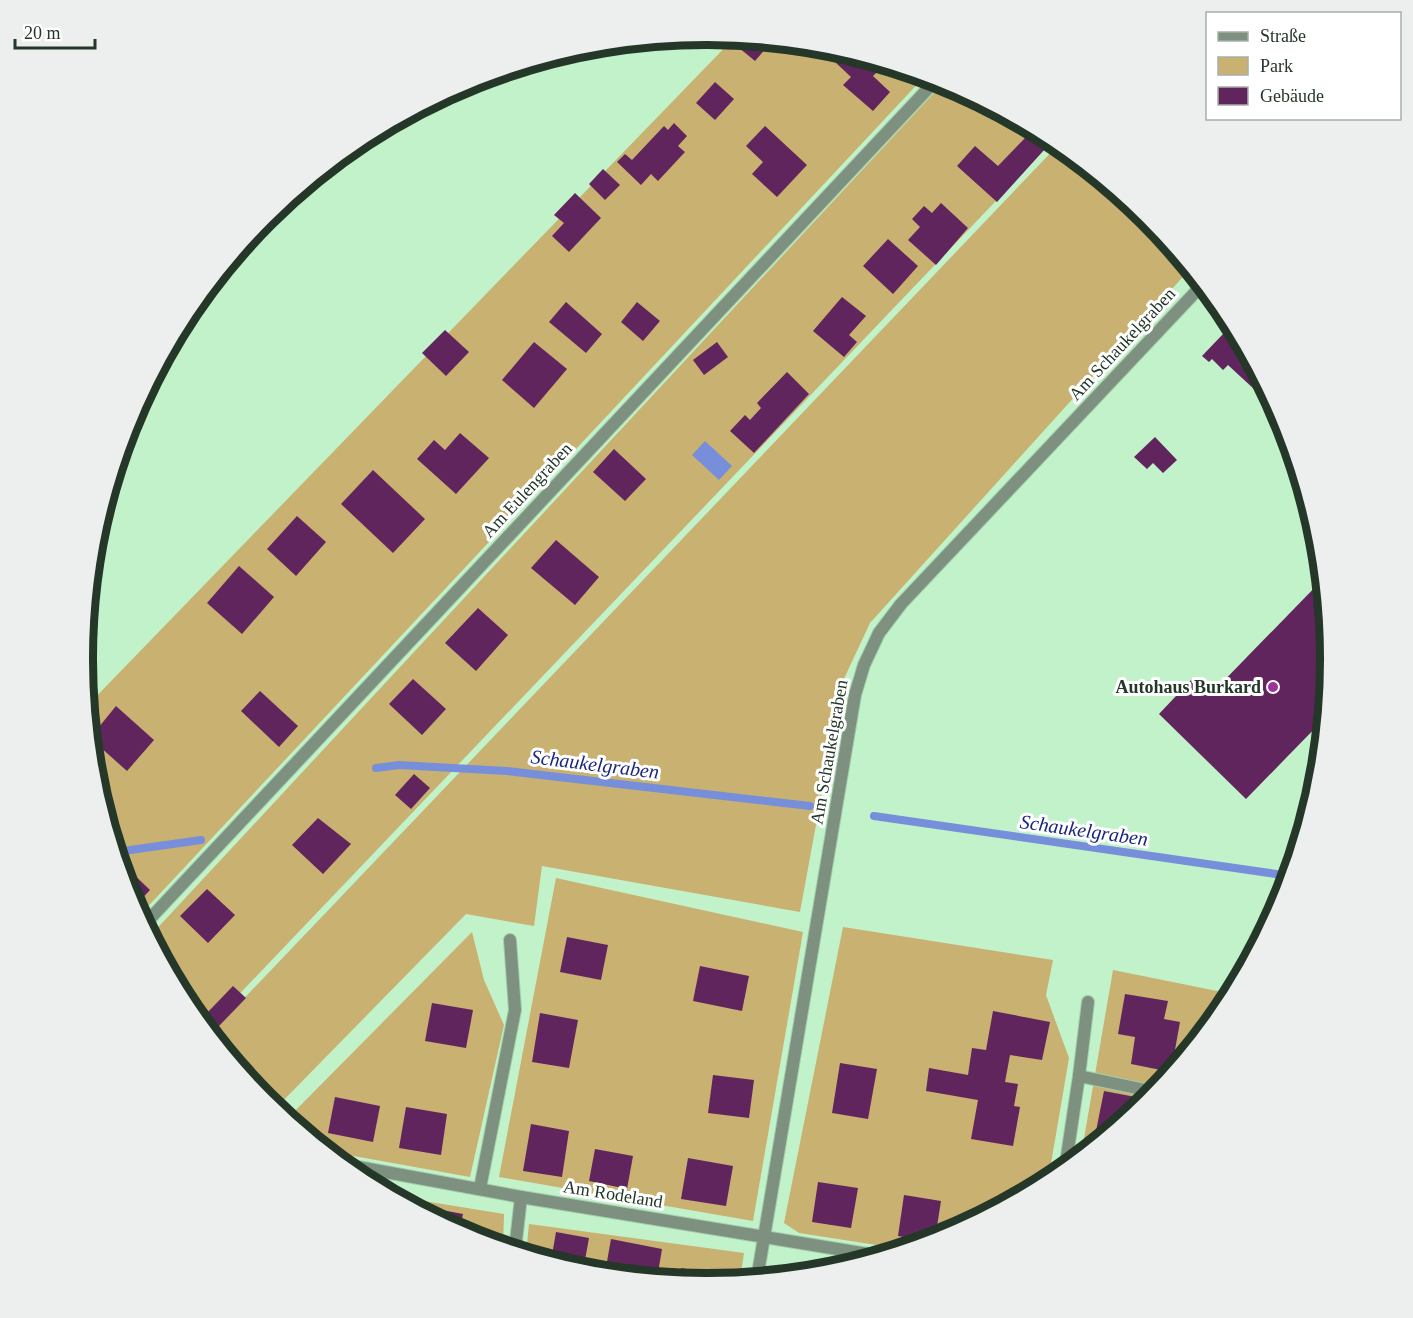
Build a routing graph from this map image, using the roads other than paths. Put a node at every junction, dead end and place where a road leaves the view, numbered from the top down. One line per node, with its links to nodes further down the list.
1 (929, 87): 3 (street, Am Eulengraben)
2 (1197, 290): 12 (street, Am Schaukelgraben)
3 (150, 918)
4 (510, 940): 10 (street)
5 (1088, 1002): 6 (street)
6 (1079, 1076): 7 (street); 8 (street)
7 (1144, 1090)
8 (1067, 1156)
9 (362, 1167): 10 (street, Am Rodeland)
10 (480, 1188): 11 (street, Am Rodeland)
11 (521, 1197): 12 (street, Am Rodeland); 13 (street)
12 (764, 1236): 14 (street, Am Rodeland); 15 (street, Am Schaukelgraben)
13 (515, 1242)
14 (861, 1253)
15 (758, 1271)

